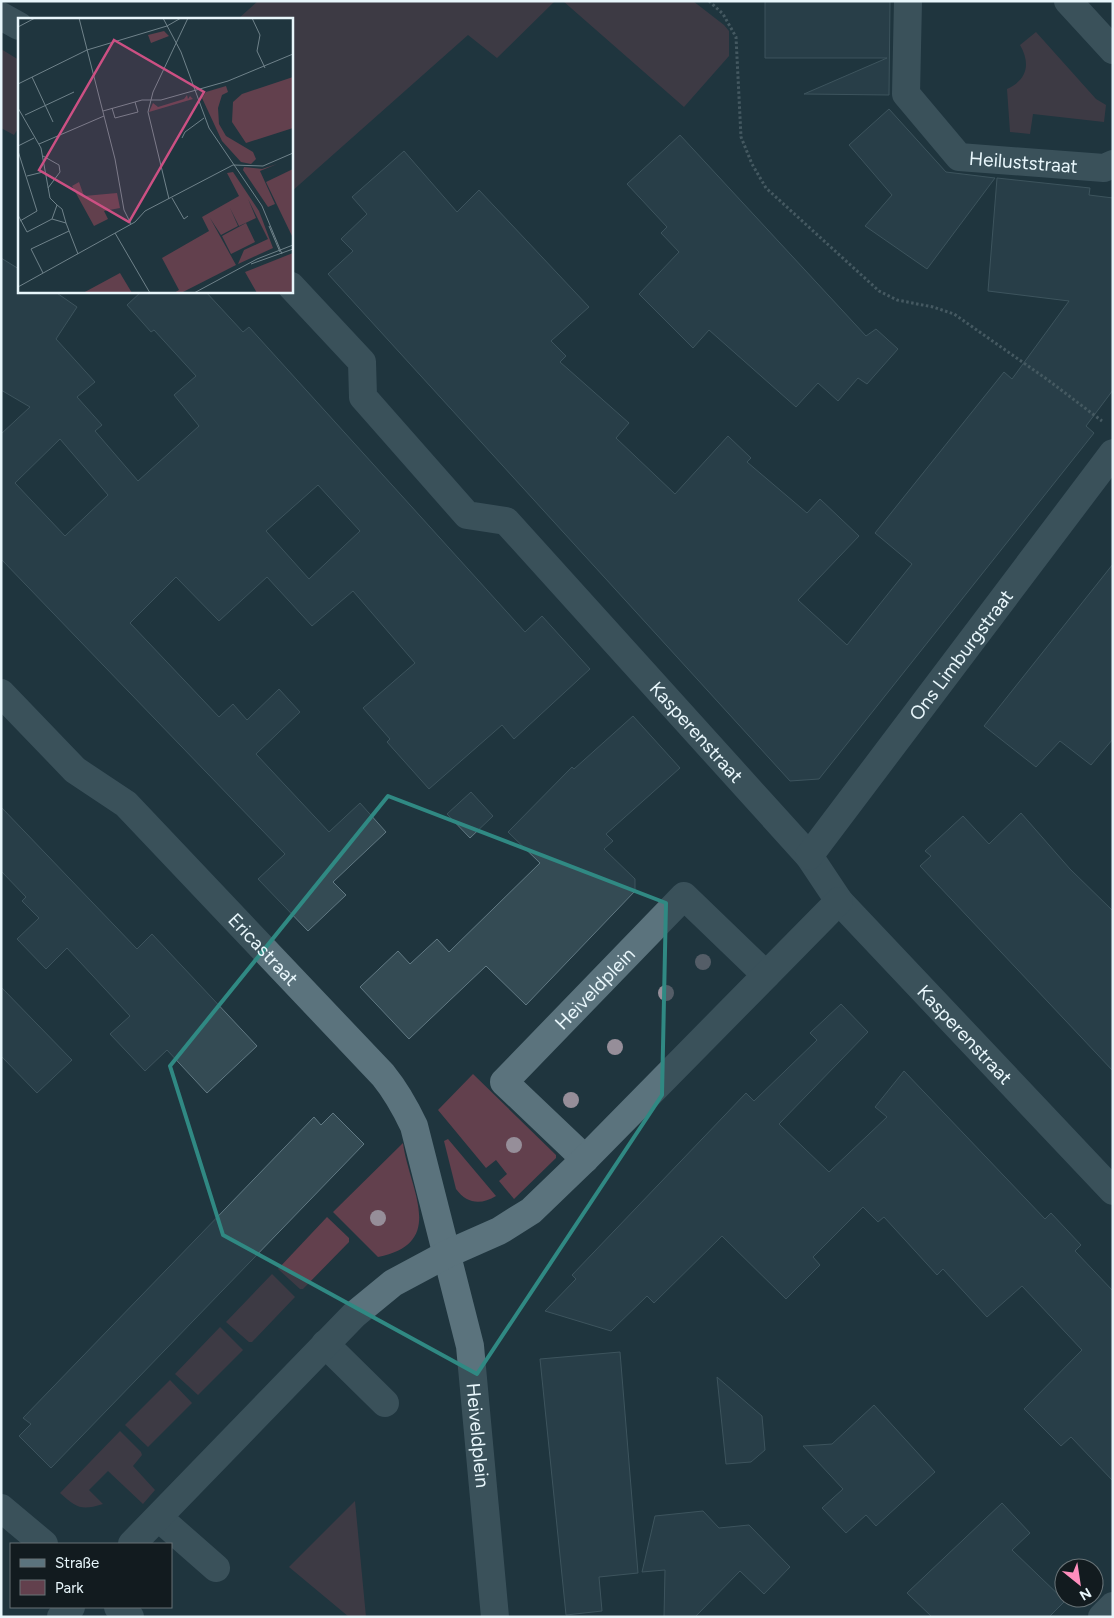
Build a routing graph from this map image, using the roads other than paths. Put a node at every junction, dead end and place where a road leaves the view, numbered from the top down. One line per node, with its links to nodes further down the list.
1 (908, 1): 6 (street, Heiluststraat)
2 (1068, 1): 5 (street)
3 (1, 16): 4 (street)
4 (18, 25)
5 (1113, 50)
6 (1113, 164)
7 (292, 287): 10 (street, Kasperenstraat)
8 (1113, 453): 10 (street, Ons Limburgstraat)
9 (1, 693): 15 (street, Ericastraat)
10 (809, 856): 11 (street, Kasperenstraat)
11 (839, 901): 12 (street); 14 (street, Kasperenstraat)
12 (766, 976): 13 (street); 13 (street, Heiveldplein)
13 (585, 1159): 15 (street)
14 (1113, 1191)
15 (447, 1254): 16 (street); 28 (street, Heiveldplein)
16 (325, 1344): 17 (street); 19 (street)
17 (385, 1403)
18 (1, 1508): 20 (street)
19 (159, 1518): 21 (street); 22 (street)
20 (43, 1543)
21 (133, 1543)
22 (216, 1568)
23 (1113, 1606): 29 (street)
24 (70, 1608): 26 (street)
25 (119, 1608): 27 (street)
26 (61, 1617)
27 (130, 1617)
28 (495, 1617)
29 (1102, 1617)

